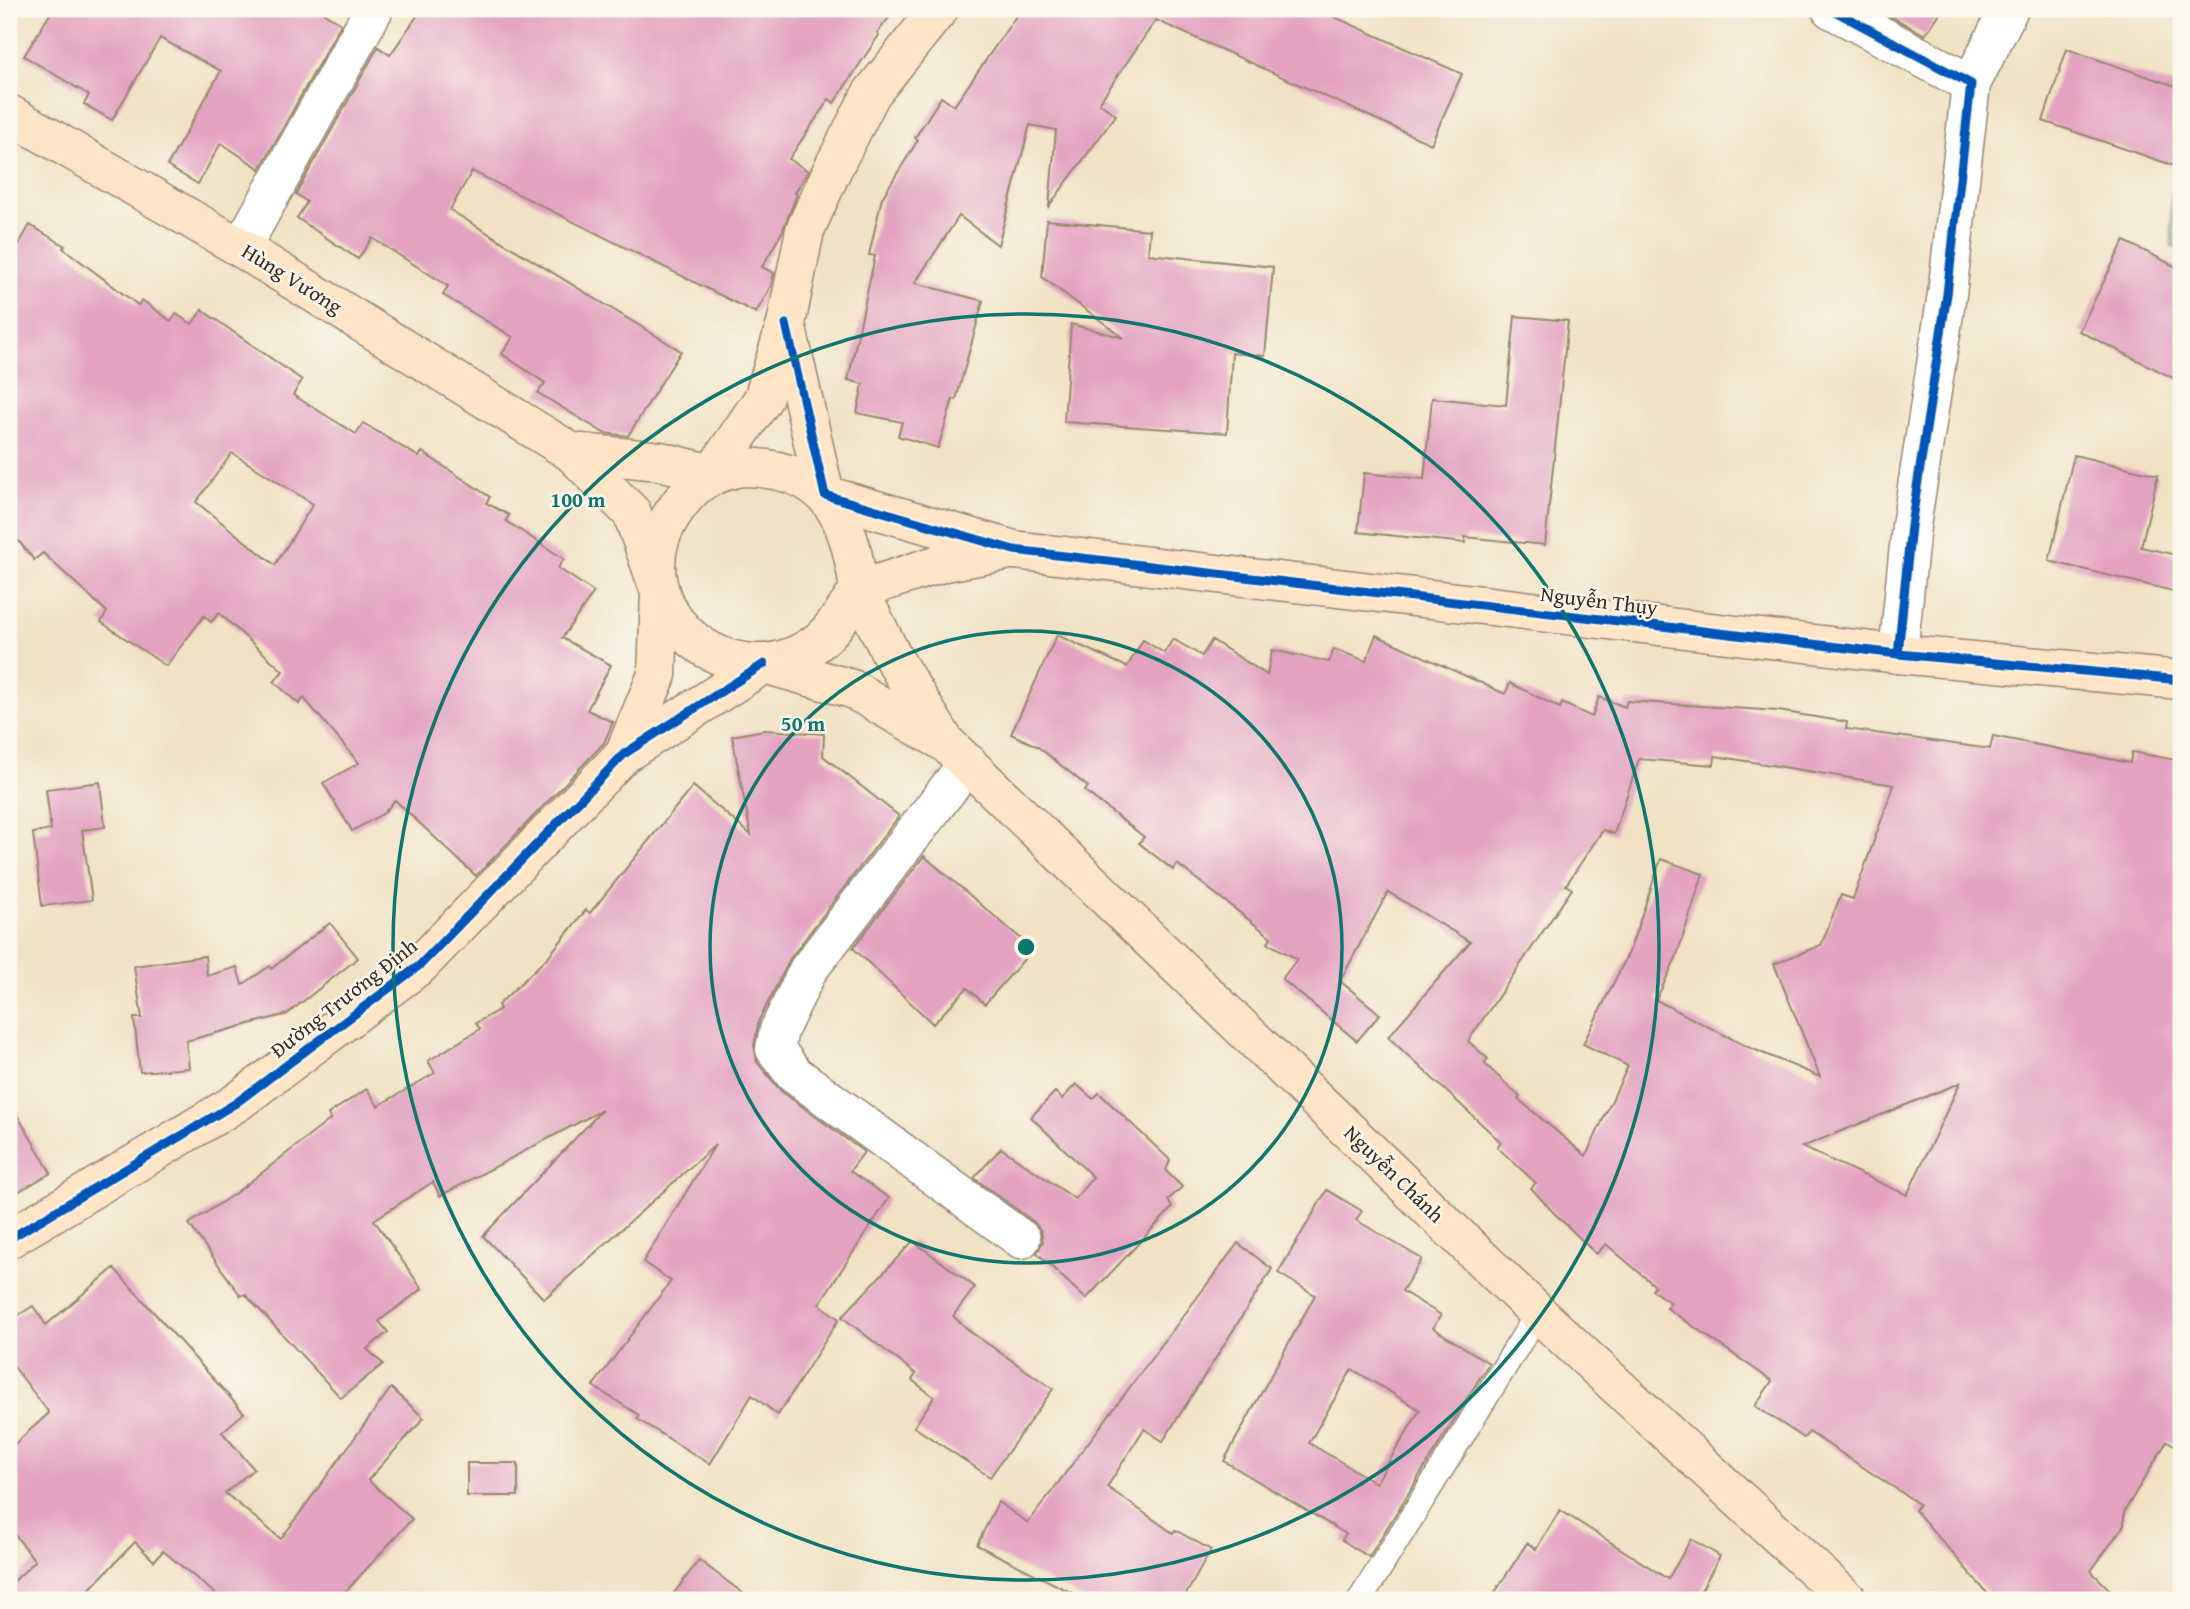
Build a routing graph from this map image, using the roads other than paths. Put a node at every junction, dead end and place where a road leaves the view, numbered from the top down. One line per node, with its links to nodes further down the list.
1 (374, 9): 7 (street)
2 (939, 9): 8 (street)
3 (1831, 9): 5 (street)
4 (2008, 9): 5 (street)
5 (1971, 84): 15 (street)
6 (9, 114): 7 (street, Hùng Vương)
7 (241, 248): 9 (street, Hùng Vương)
8 (786, 324): 10 (street); 11 (street)
9 (571, 452): 10 (street); 14 (street)
10 (712, 474): 11 (street); 14 (street)
11 (825, 495): 12 (street); 13 (street)
12 (1014, 550): 13 (street); 15 (street, Nguyễn Thụy)
13 (859, 590): 16 (street); 18 (street)
14 (660, 592): 16 (street); 19 (street, Đường Trương Định)
15 (1898, 654): 17 (street, Nguyễn Thụy)
16 (764, 664): 18 (street); 19 (street, Đường Trương Định)
17 (2181, 680)
18 (957, 753): 21 (street); 22 (street, Nguyễn Chánh)
19 (624, 754): 20 (street, Đường Trương Định)
20 (9, 1239)
21 (1021, 1239)
22 (1538, 1313): 23 (lane); 24 (street, Nguyễn Chánh)
23 (1360, 1600)
24 (1848, 1600)

